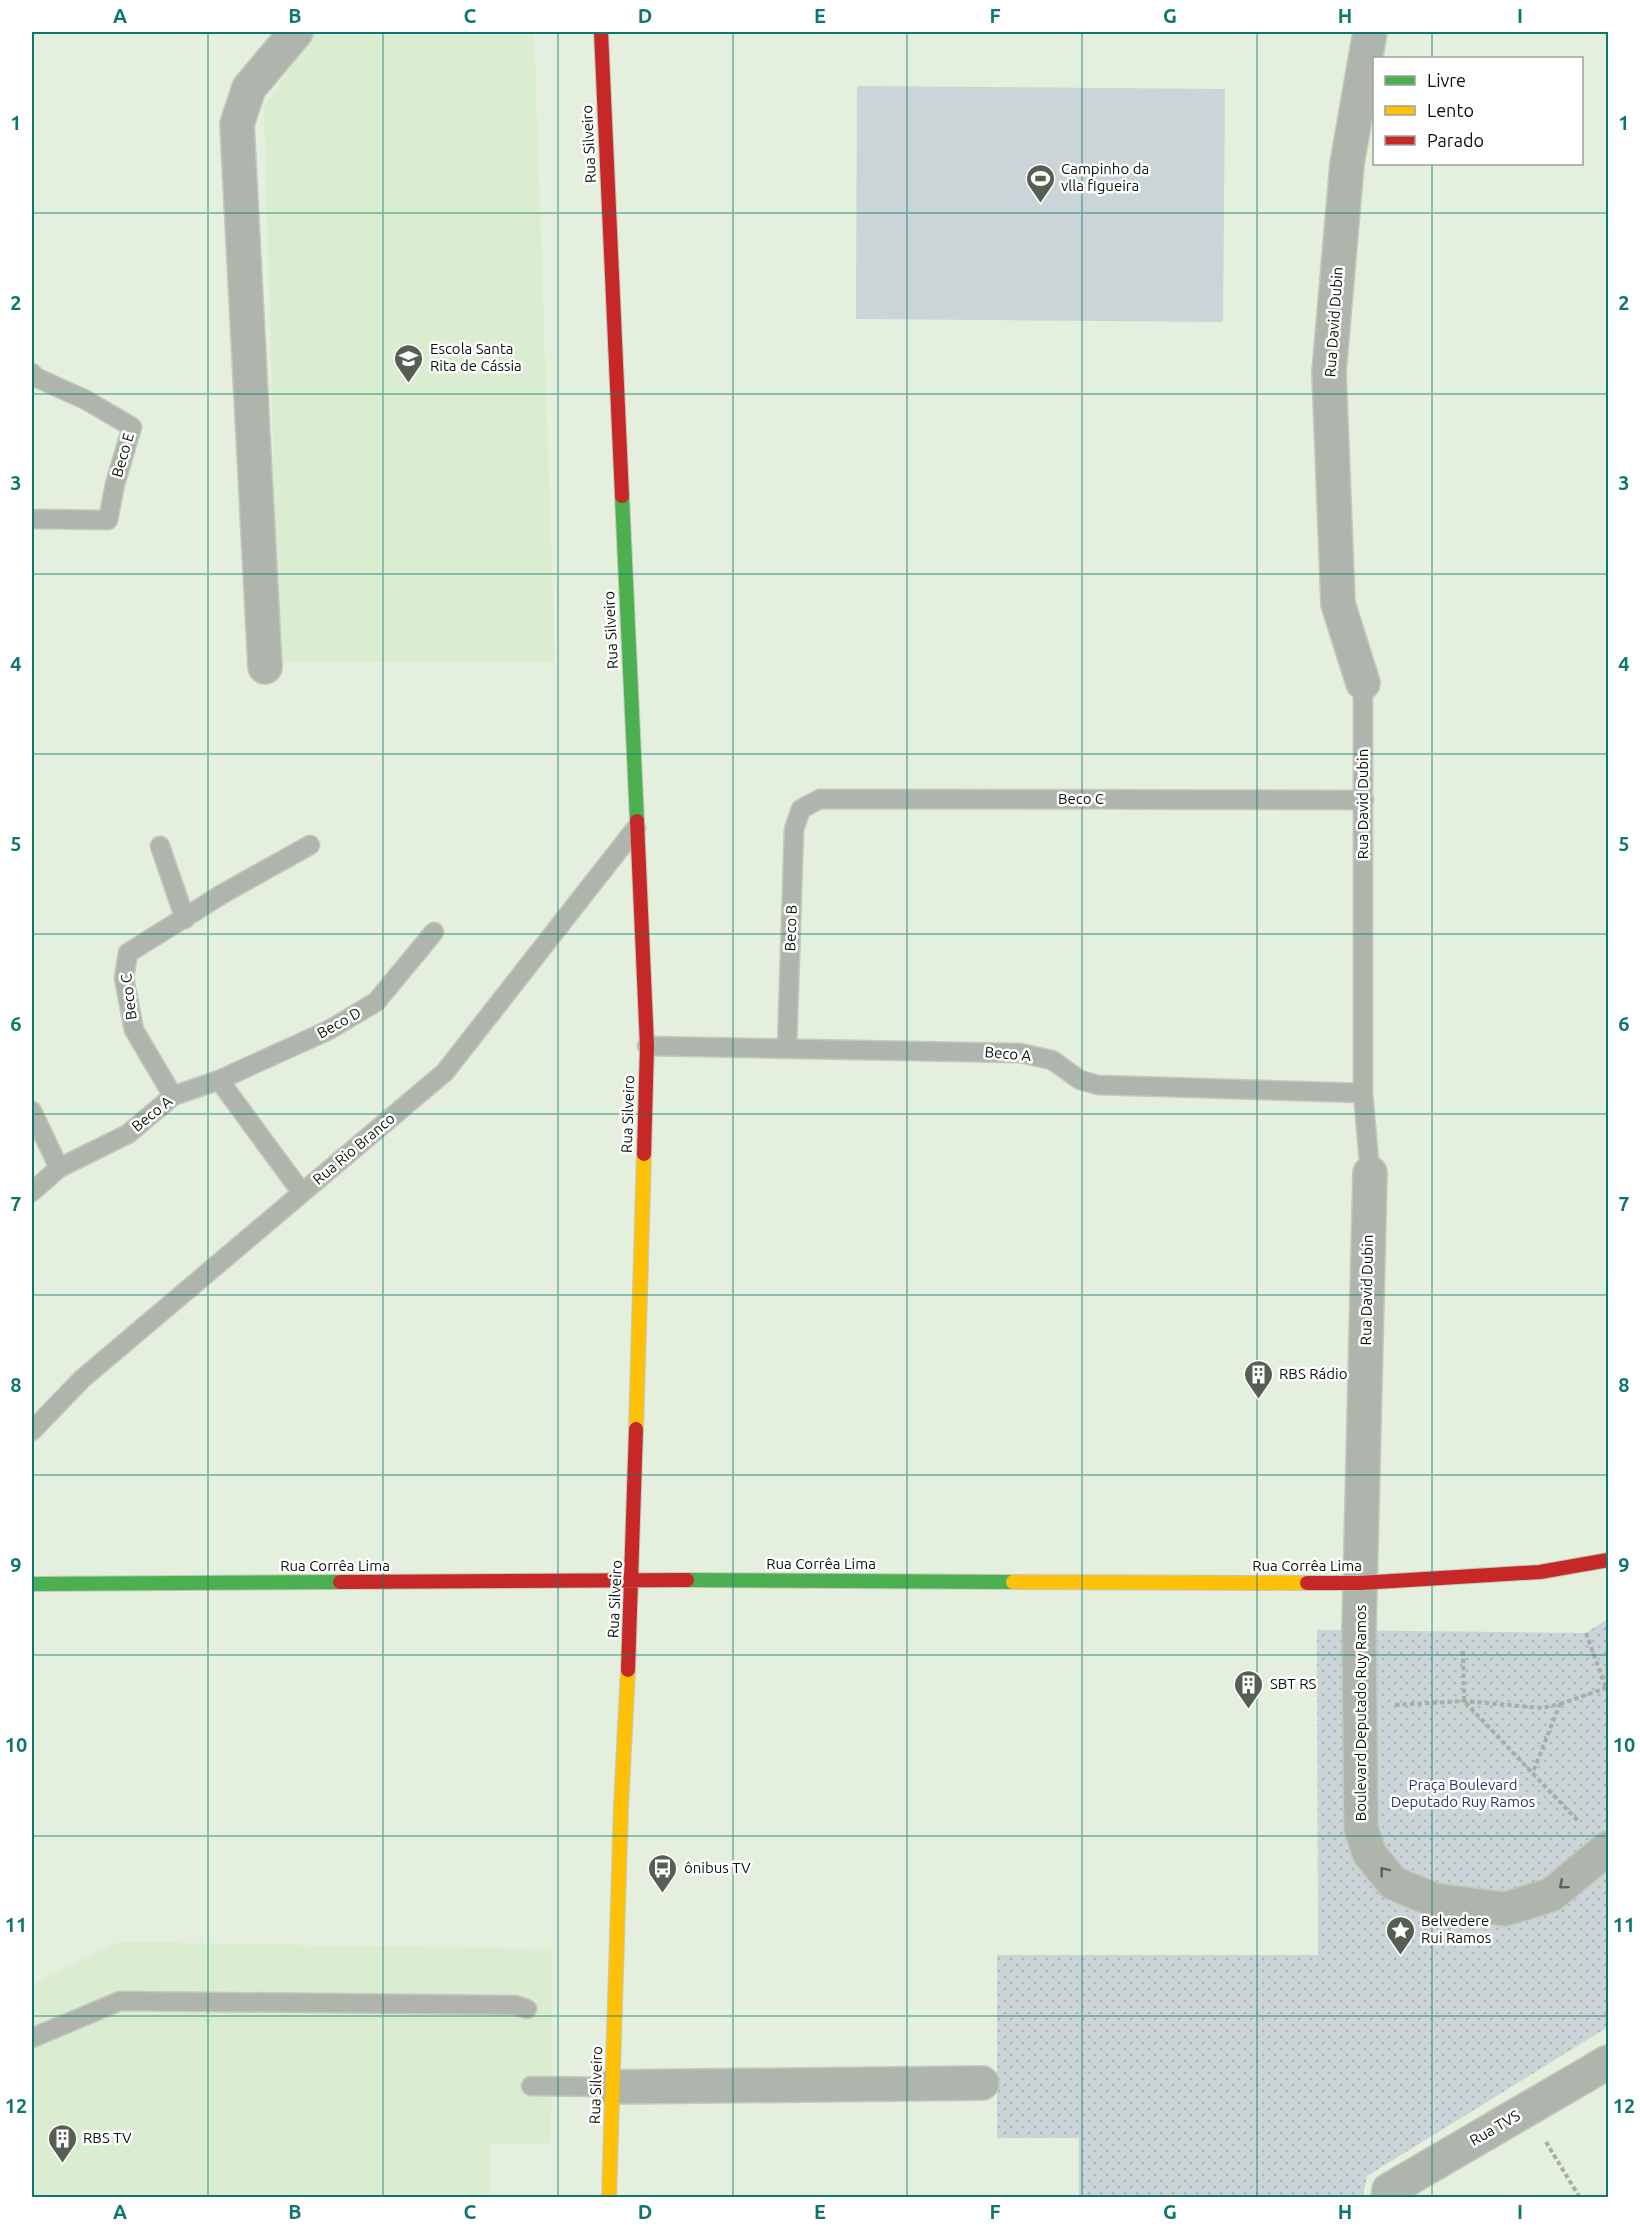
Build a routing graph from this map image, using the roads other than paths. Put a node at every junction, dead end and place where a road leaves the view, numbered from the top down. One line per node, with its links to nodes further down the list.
1 (296, 32): 6 (street)
2 (601, 32): 10 (street, Rua Silveiro)
3 (1370, 32): 7 (street, Rua David Dubin)
4 (32, 373): 5 (lane, Beco E)
5 (32, 519)
6 (265, 667)
7 (1363, 683): 8 (lane, Rua David Dubin)
8 (1364, 800): 9 (lane, Beco C); 18 (lane, Rua David Dubin)
9 (801, 809): 16 (lane, Beco B)
10 (636, 828): 15 (street, Rua Silveiro); 24 (lane, Rua Rio Branco)
11 (310, 845): 13 (lane, Beco C)
12 (160, 846): 13 (lane)
13 (185, 919): 19 (lane, Beco C)
14 (434, 932): 17 (lane, Beco D)
15 (647, 1046): 16 (lane, Beco A); 27 (street, Rua Silveiro)
16 (788, 1047): 18 (lane, Beco A)
17 (219, 1080): 19 (lane, Beco A); 24 (lane)
18 (1363, 1093): 22 (lane, Rua David Dubin)
19 (173, 1096): 21 (lane, Beco A)
20 (32, 1111): 21 (lane)
21 (59, 1168): 23 (lane, Beco A)
22 (1370, 1173): 28 (street, Rua David Dubin)
23 (32, 1192)
24 (302, 1192): 25 (lane, Rua Rio Branco)
25 (32, 1431)
26 (1608, 1560): 28 (street, Rua Corrêa Lima)
27 (632, 1580): 28 (street, Rua Corrêa Lima); 29 (street, Rua Corrêa Lima); 36 (street, Rua Silveiro)
28 (1360, 1583): 30 (street, Boulevard Deputado Ruy Ramos, one-way to 28)
29 (32, 1584)
30 (1608, 1848)
31 (527, 2009): 32 (lane)
32 (32, 2038)
33 (1608, 2062): 38 (street, Rua TVS)
34 (982, 2083): 36 (street)
35 (531, 2086): 36 (lane)
36 (612, 2087): 37 (street, Rua Silveiro)
37 (609, 2198)
38 (1388, 2198)

